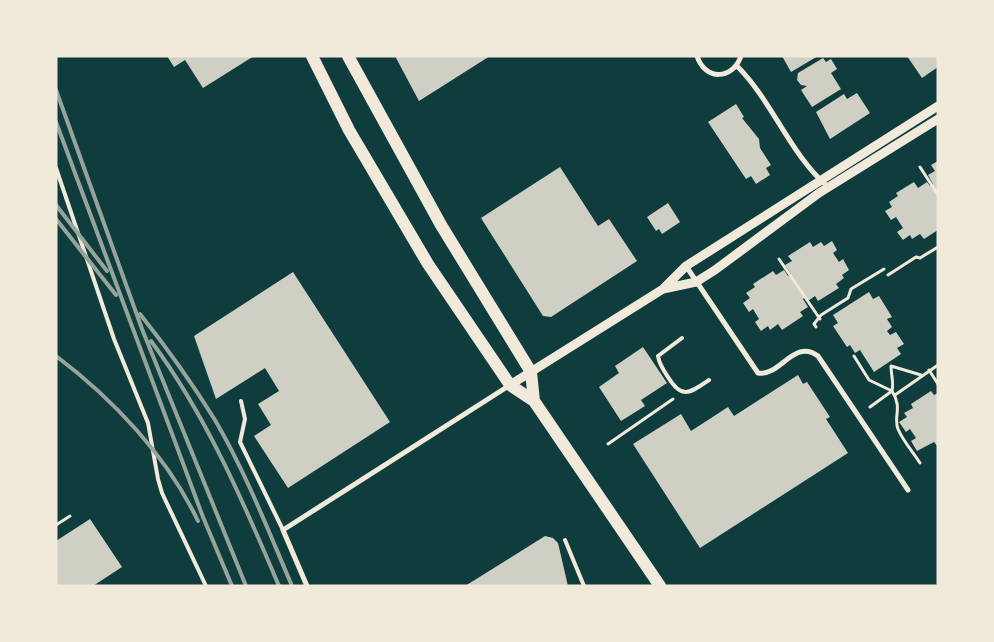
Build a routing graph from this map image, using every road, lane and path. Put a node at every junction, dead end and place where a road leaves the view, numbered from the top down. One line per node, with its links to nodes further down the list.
1 (312, 56): 30 (main road)
2 (348, 56): 26 (main road)
3 (697, 56): 5 (street)
4 (741, 56): 5 (street)
5 (737, 66): 10 (street)
6 (938, 106): 10 (street)
7 (938, 119): 11 (street)
8 (920, 167): 12 (path)
9 (56, 168): 43 (lane)
10 (820, 180): 11 (street); 15 (street)
11 (828, 187): 18 (street)
12 (938, 195)
13 (938, 247): 17 (path)
14 (778, 259): 20 (path)
15 (686, 266): 18 (street); 19 (street)
16 (884, 269): 20 (path)
17 (888, 275)
18 (696, 282): 19 (street); 38 (street)
19 (663, 289): 26 (street)
20 (820, 319): 21 (path)
21 (816, 327)
22 (682, 338): 31 (lane)
23 (854, 356): 32 (path)
24 (938, 365): 25 (path)
25 (929, 370): 27 (path); 29 (path)
26 (531, 372): 30 (street); 34 (main road)
27 (921, 375): 32 (path); 32 (path)
28 (709, 380): 31 (lane)
29 (938, 384)
30 (510, 385): 34 (main road); 41 (street)
31 (682, 393): 36 (path)
32 (894, 393): 35 (path); 37 (path)
33 (241, 401): 41 (lane)
34 (534, 401): 46 (main road)
35 (870, 406)
36 (608, 444)
37 (920, 463)
38 (908, 490)
39 (70, 516): 40 (path)
40 (56, 525)
41 (283, 530): 44 (street)
42 (565, 540): 45 (lane)
43 (206, 586)
44 (307, 586)
45 (584, 586)
46 (660, 586)

